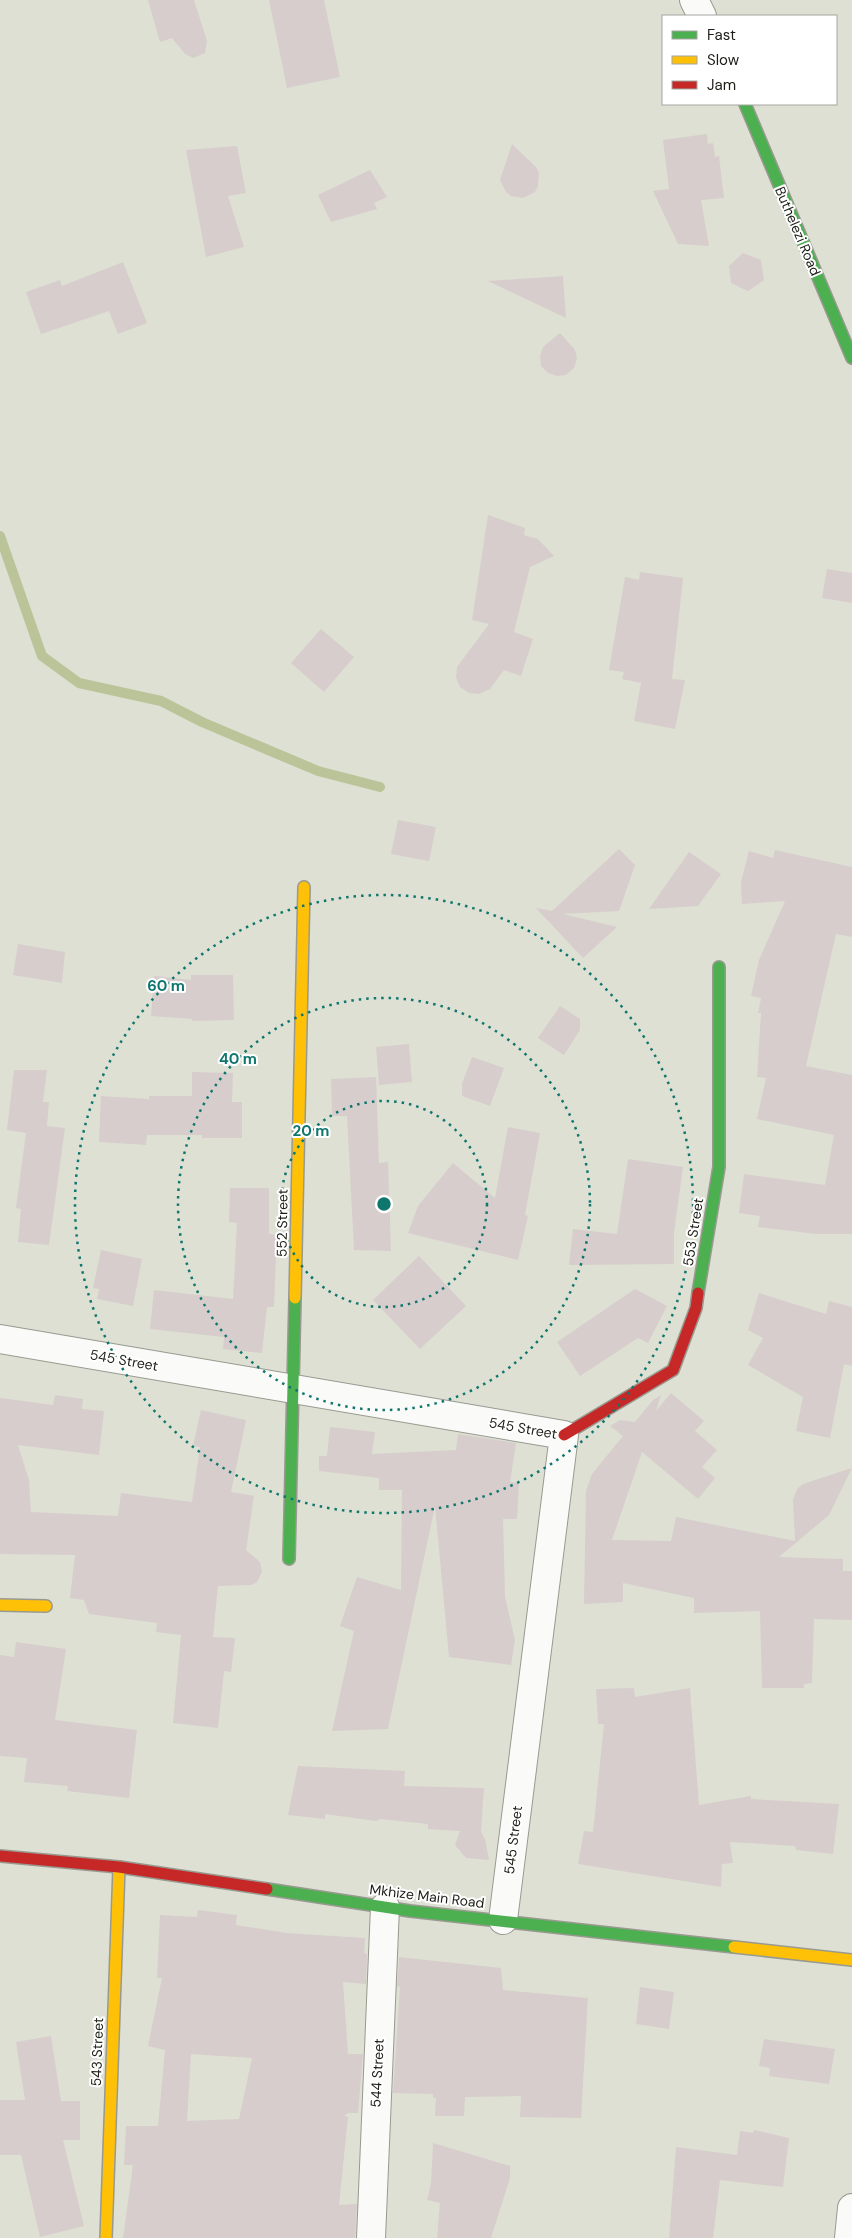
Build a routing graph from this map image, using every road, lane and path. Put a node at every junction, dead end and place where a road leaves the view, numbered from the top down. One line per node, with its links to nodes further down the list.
1 (694, 0): 2 (street)
2 (702, 15)
3 (745, 105): 4 (street, Buthelezi Road)
4 (852, 358)
5 (304, 887): 8 (street, 552 Street)
6 (719, 967): 9 (street, 553 Street)
7 (0, 1339): 8 (street, 545 Street)
8 (293, 1389): 9 (street, 545 Street); 10 (street, 552 Street)
9 (564, 1434): 16 (street, 545 Street)
10 (289, 1559)
11 (0, 1605): 12 (street)
12 (46, 1606)
13 (0, 1856): 14 (street, Mkhize Main Road)
14 (119, 1867): 15 (street, Mkhize Main Road); 19 (street, 543 Street)
15 (384, 1907): 16 (street, Mkhize Main Road); 20 (street, 544 Street)
16 (503, 1920): 17 (street, Mkhize Main Road)
17 (852, 1960)
18 (852, 2208): 21 (street)
19 (106, 2238)
20 (371, 2238)
21 (849, 2238)

